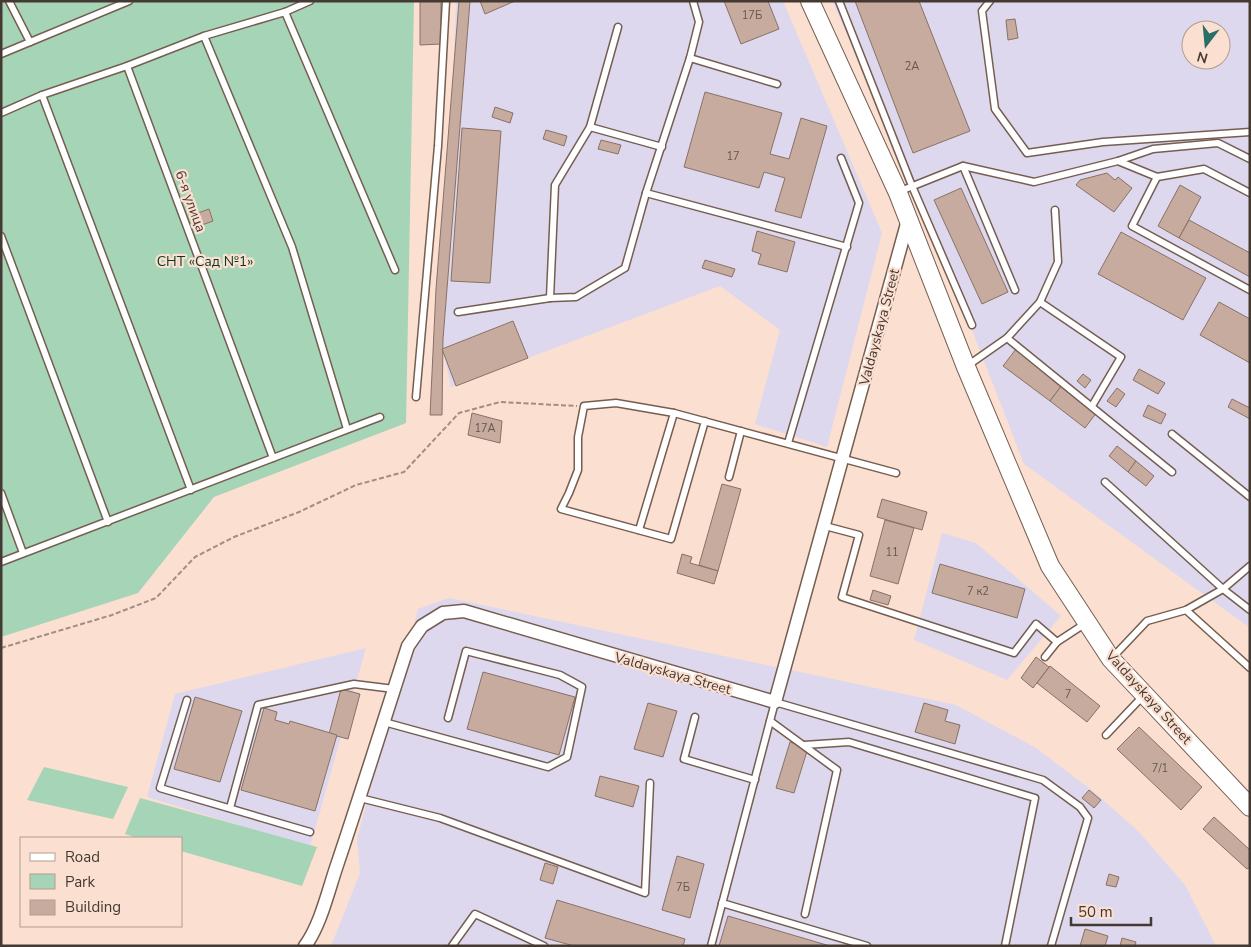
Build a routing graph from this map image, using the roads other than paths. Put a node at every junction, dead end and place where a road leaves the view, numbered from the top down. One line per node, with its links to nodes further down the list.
1 (9, 1): 12 (lane)
2 (310, 1): 9 (lane)
3 (446, 1): 43 (lane)
4 (693, 1): 14 (lane)
5 (810, 1): 27 (street, Valdayskaya Street)
6 (840, 1): 27 (lane)
7 (990, 1): 20 (lane)
8 (127, 2): 12 (lane)
9 (285, 12): 11 (lane); 34 (lane)
10 (618, 26): 19 (lane)
11 (204, 36): 15 (lane); 48 (lane)
12 (30, 42): 13 (lane)
13 (1, 54)
14 (690, 58): 16 (lane); 21 (lane)
15 (127, 66): 17 (lane); 52 (lane, 6-я улица)
16 (777, 84)
17 (42, 95): 18 (lane); 58 (lane)
18 (1, 113)
19 (590, 127): 21 (lane); 37 (lane)
20 (1250, 132)
21 (662, 147): 28 (lane)
22 (842, 158): 33 (lane)
23 (1250, 159): 24 (lane)
24 (1118, 161): 25 (lane); 26 (lane)
25 (963, 166): 27 (lane); 35 (lane)
26 (1157, 177): 29 (lane); 36 (lane)
27 (905, 189): 31 (street, Valdayskaya Street); 40 (lane)
28 (646, 193): 33 (lane); 37 (lane)
29 (1250, 193)
30 (1055, 210): 38 (lane)
31 (908, 220): 42 (street, Valdayskaya Street); 53 (street, Valdayskaya Street)
32 (1, 236): 61 (lane)
33 (847, 247): 51 (lane)
34 (395, 270)
35 (1015, 290)
36 (1250, 290)
37 (550, 298): 39 (lane)
38 (1040, 302): 41 (lane); 44 (lane)
39 (458, 312)
40 (972, 325)
41 (1007, 338): 42 (lane); 44 (lane)
42 (966, 367): 70 (street, Valdayskaya Street)
43 (416, 397)
44 (1092, 406): 54 (lane)
45 (674, 413): 47 (lane); 63 (lane); 63 (lane)
46 (380, 416): 48 (lane)
47 (705, 421): 49 (lane); 63 (lane)
48 (347, 429): 52 (lane)
49 (741, 431): 51 (lane); 56 (lane)
50 (1172, 434): 60 (lane)
51 (788, 443): 53 (lane)
52 (273, 458): 58 (lane)
53 (843, 458): 55 (lane); 62 (street, Valdayskaya Street)
54 (1172, 472)
55 (896, 473)
56 (729, 477)
57 (1106, 482): 67 (lane)
58 (191, 490): 61 (lane)
59 (1, 493): 64 (lane)
60 (1250, 497)
61 (108, 522): 64 (lane)
62 (825, 526): 71 (lane); 78 (street, Valdayskaya Street)
63 (639, 530)
64 (23, 553): 65 (lane)
65 (1, 562)
66 (1250, 566): 67 (lane)
67 (1223, 589): 68 (lane); 69 (lane)
68 (1186, 610): 73 (lane); 74 (lane)
69 (1250, 610)
70 (1087, 622): 71 (lane); 73 (street, Valdayskaya Street)
71 (1057, 642): 72 (lane)
72 (1045, 657)
73 (1111, 659): 76 (street, Valdayskaya Street)
74 (1250, 668)
75 (394, 690): 78 (street, Valdayskaya Street); 82 (street, Valdayskaya Street); 89 (lane)
76 (1144, 694): 83 (lane); 88 (street, Valdayskaya Street)
77 (187, 700): 89 (lane)
78 (775, 702): 81 (lane); 99 (lane)
79 (448, 718): 82 (lane)
80 (695, 718): 85 (lane)
81 (770, 721): 84 (lane); 85 (lane)
82 (384, 722): 87 (street, Valdayskaya Street)
83 (1106, 735)
84 (804, 745): 92 (lane); 98 (lane)
85 (755, 780): 91 (lane)
86 (650, 784): 87 (lane)
87 (360, 798): 93 (street, Valdayskaya Street)
88 (1250, 807)
89 (230, 808): 90 (lane)
90 (310, 832)
91 (722, 903): 96 (lane); 97 (lane)
92 (806, 914)
93 (305, 946)
94 (452, 946): 95 (lane)
95 (544, 946)
96 (711, 946)
97 (867, 946)
98 (1005, 946)
99 (1051, 946)

